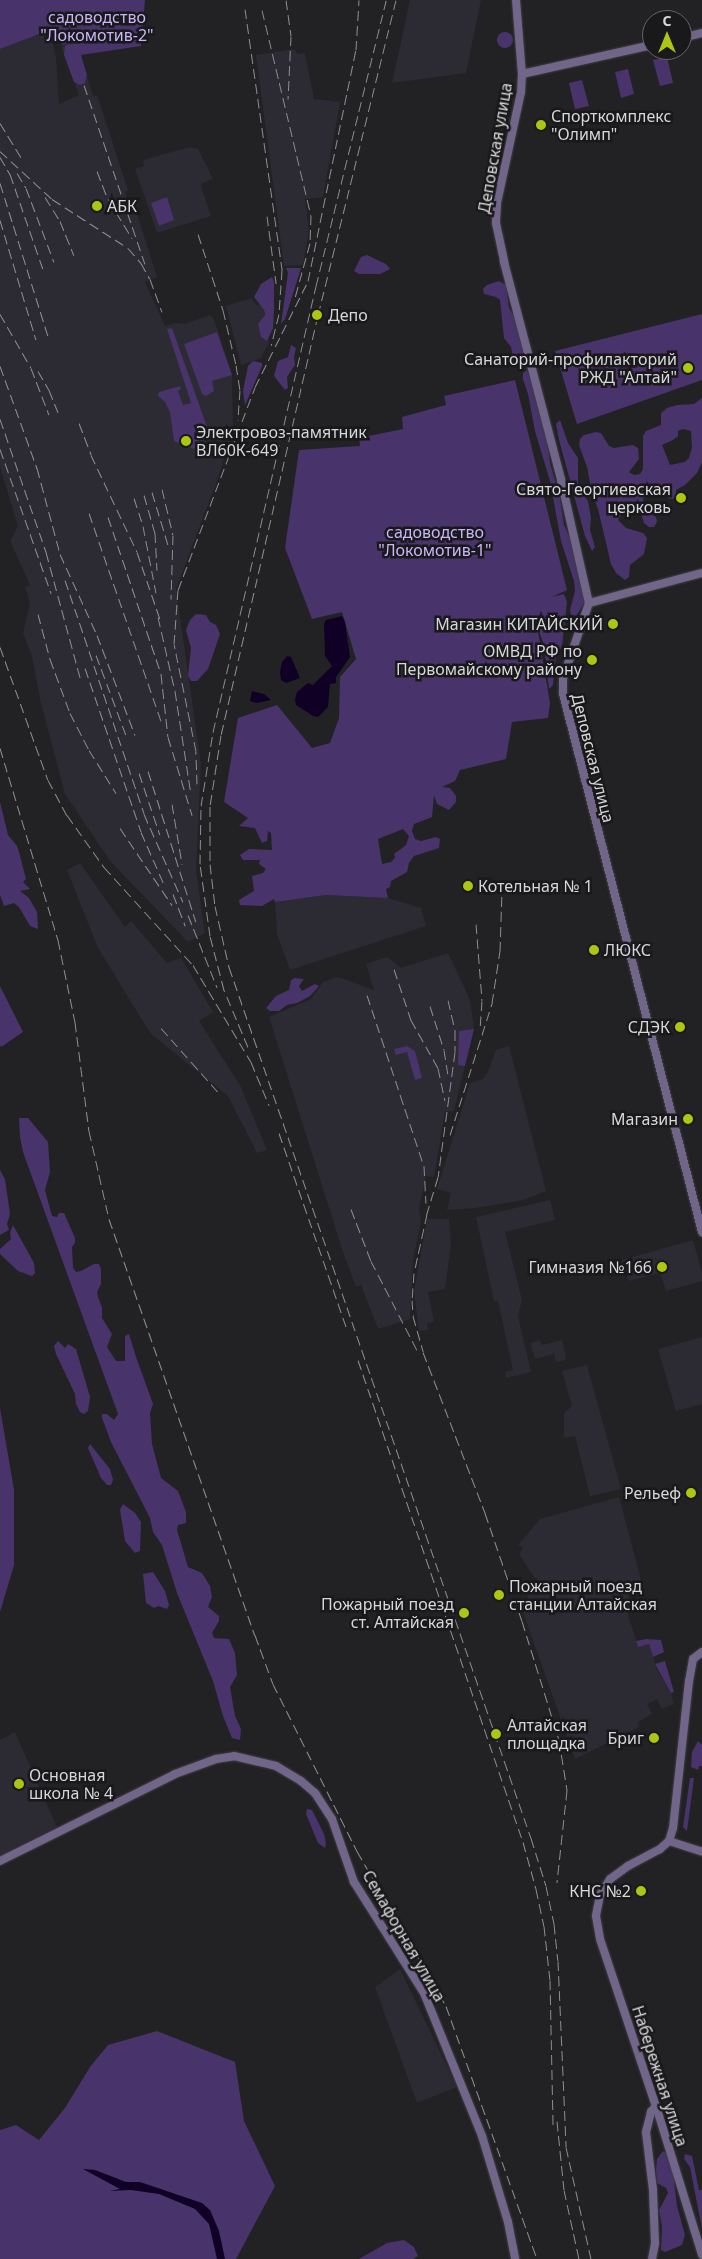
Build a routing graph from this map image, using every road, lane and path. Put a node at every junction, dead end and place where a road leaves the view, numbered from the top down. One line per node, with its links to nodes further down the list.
1 (516, 0): 3 (street, Деповская улица)
2 (642, 47): 3 (street)
3 (522, 74): 5 (street, Деповская улица)
4 (702, 573): 5 (street)
5 (589, 603): 6 (street, Деповская улица)
6 (702, 1232)
7 (699, 1653): 8 (street)
8 (669, 1841): 9 (street); 11 (street, Набережная улица)
9 (702, 1852)
10 (0, 1861): 13 (street, Семафорная улица)
11 (656, 2106): 12 (street, Набережная улица); 14 (street)
12 (702, 2255)
13 (515, 2259)
14 (652, 2259)

